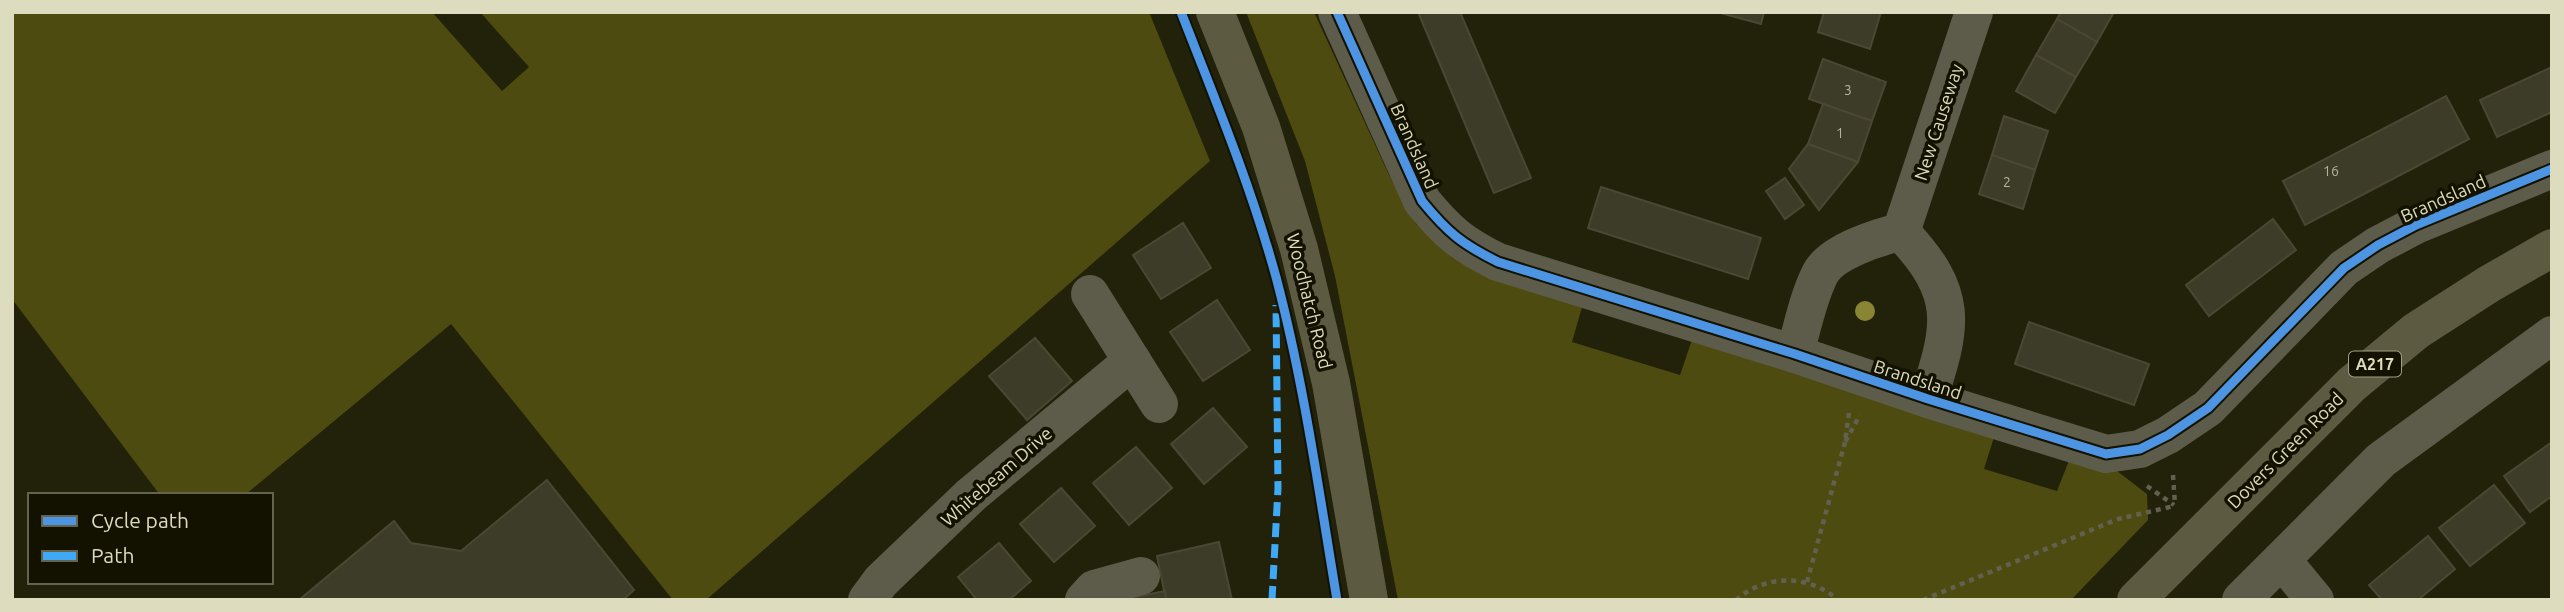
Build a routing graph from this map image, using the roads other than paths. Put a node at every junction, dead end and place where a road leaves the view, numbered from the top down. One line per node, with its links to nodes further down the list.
1 (1215, 12): 17 (main road, Woodhatch Road)
2 (1337, 12): 9 (street, Brandsland)
3 (1974, 12): 5 (street, New Causeway)
4 (2552, 169): 11 (street, Brandsland)
5 (1901, 232): 9 (street); 11 (street)
6 (2552, 248): 18 (main road, Dovers Green Road / A217)
7 (1090, 295): 10 (street)
8 (2552, 335): 13 (street)
9 (1795, 354): 11 (street, Brandsland)
10 (1132, 361): 12 (street); 15 (street, Whitebeam Drive)
11 (1928, 399)
12 (1160, 404)
13 (2282, 560): 19 (street); 20 (street)
14 (1141, 576): 16 (street)
15 (867, 600)
16 (1084, 600)
17 (1369, 600)
18 (2136, 600)
19 (2241, 600)
20 (2315, 600)

